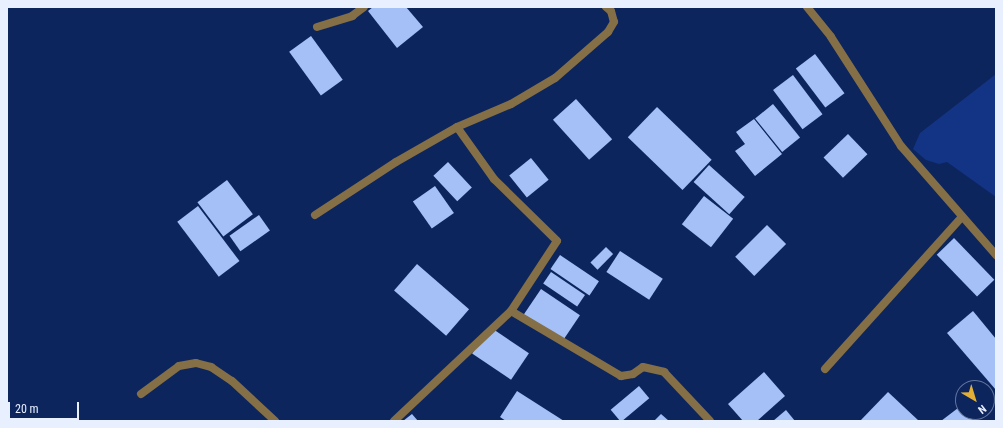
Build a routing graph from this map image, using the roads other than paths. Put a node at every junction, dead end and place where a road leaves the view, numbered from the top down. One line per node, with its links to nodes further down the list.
1 (364, 7): 4 (street)
2 (606, 7): 5 (street)
3 (807, 7): 7 (street)
4 (316, 27)
5 (457, 128): 6 (street); 9 (street)
6 (315, 215)
7 (962, 217): 8 (street); 10 (street)
8 (996, 255)
9 (511, 311): 13 (street); 14 (street)
10 (825, 369)
11 (140, 394): 12 (street)
12 (276, 421)
13 (394, 421)
14 (710, 421)

